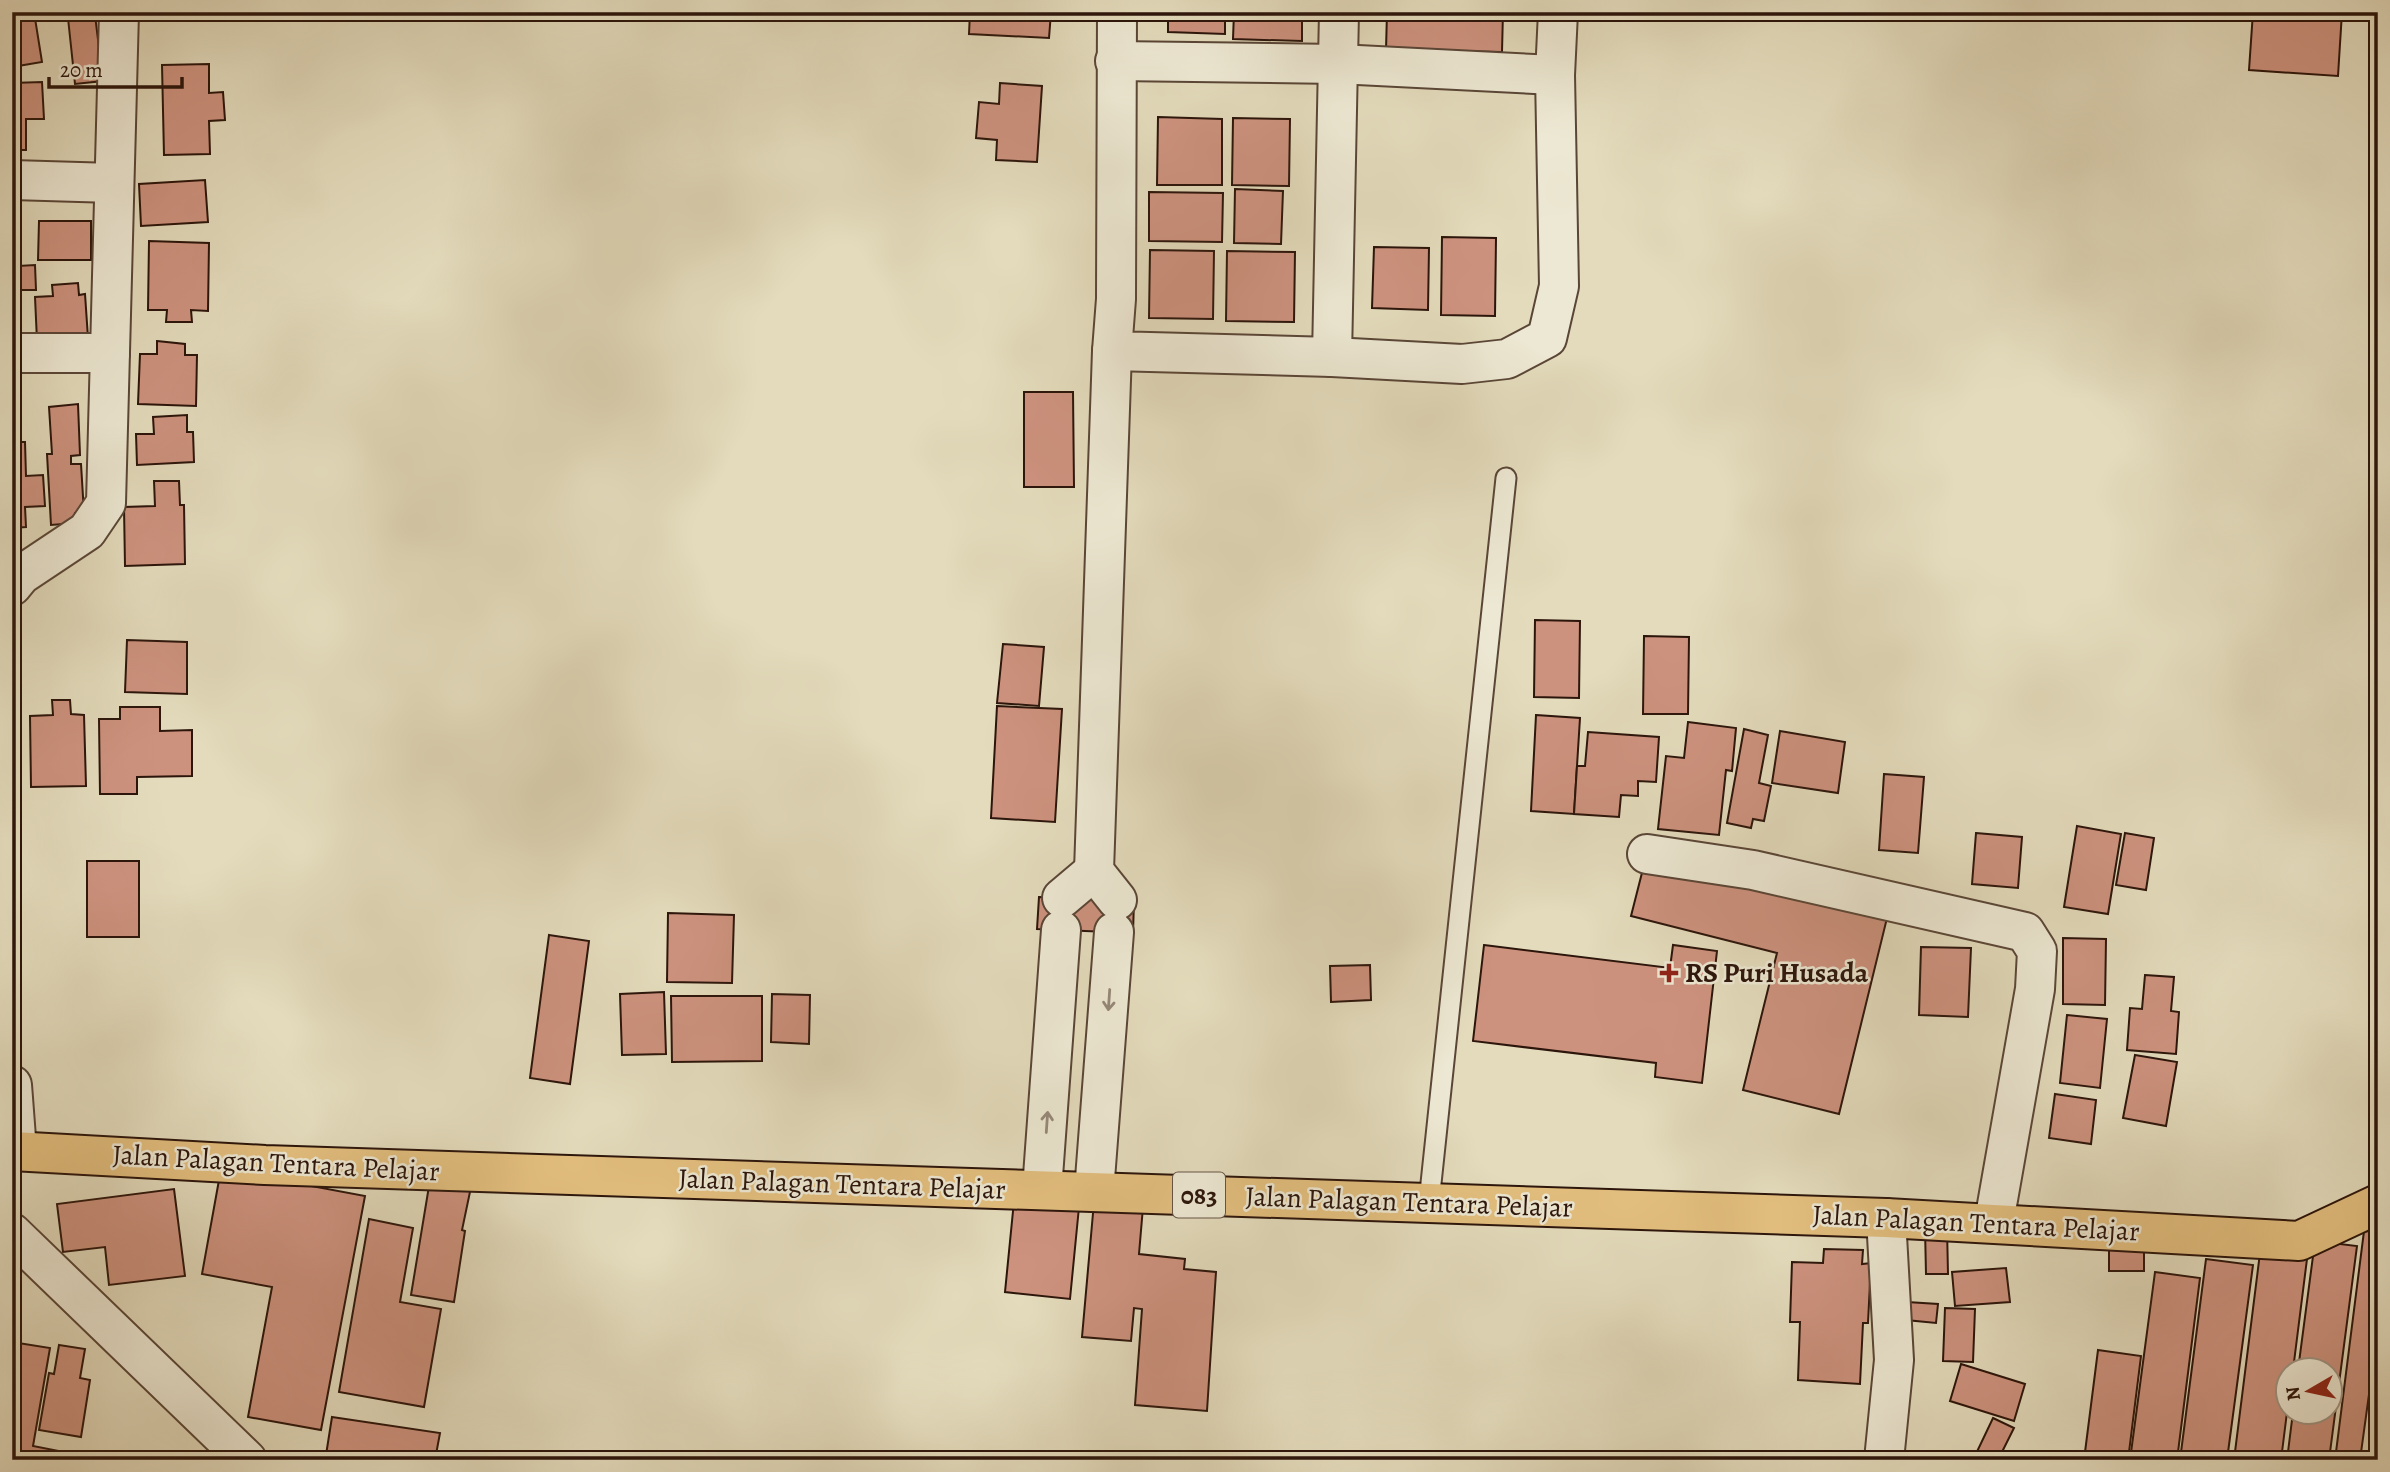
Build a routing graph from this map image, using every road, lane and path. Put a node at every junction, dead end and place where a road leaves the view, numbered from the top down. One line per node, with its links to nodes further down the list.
1 (120, 12): 9 (street)
2 (1117, 12): 5 (street)
3 (1339, 12): 6 (street)
4 (1558, 12): 7 (street)
5 (1115, 61): 6 (street); 10 (street)
6 (1338, 64): 7 (street); 13 (street)
7 (1555, 75): 13 (street)
8 (12, 180): 9 (street)
9 (113, 183): 12 (street)
10 (1112, 351): 13 (street); 17 (street)
11 (12, 353): 12 (street)
12 (110, 353): 15 (street)
13 (1332, 357)
14 (1506, 478): 22 (lane)
15 (15, 578)
16 (1647, 854): 25 (street)
17 (1108, 901): 20 (street, one-way to 17); 21 (street, one-way to 21)
18 (12, 1085): 19 (street)
19 (15, 1151): 20 (main road, Jalan Palagan Tentara Pelajar / 083)
20 (1042, 1190): 21 (main road, Jalan Palagan Tentara Pelajar / 083)
21 (1094, 1192): 22 (main road, Jalan Palagan Tentara Pelajar / 083)
22 (1429, 1202): 24 (main road, Jalan Palagan Tentara Pelajar / 083)
23 (2378, 1204): 25 (main road, Jalan Palagan Tentara Pelajar / 083)
24 (1886, 1217): 25 (main road, Jalan Palagan Tentara Pelajar / 083); 28 (street)
25 (1994, 1222)
26 (12, 1233): 27 (street)
27 (247, 1460)
28 (1884, 1460)

